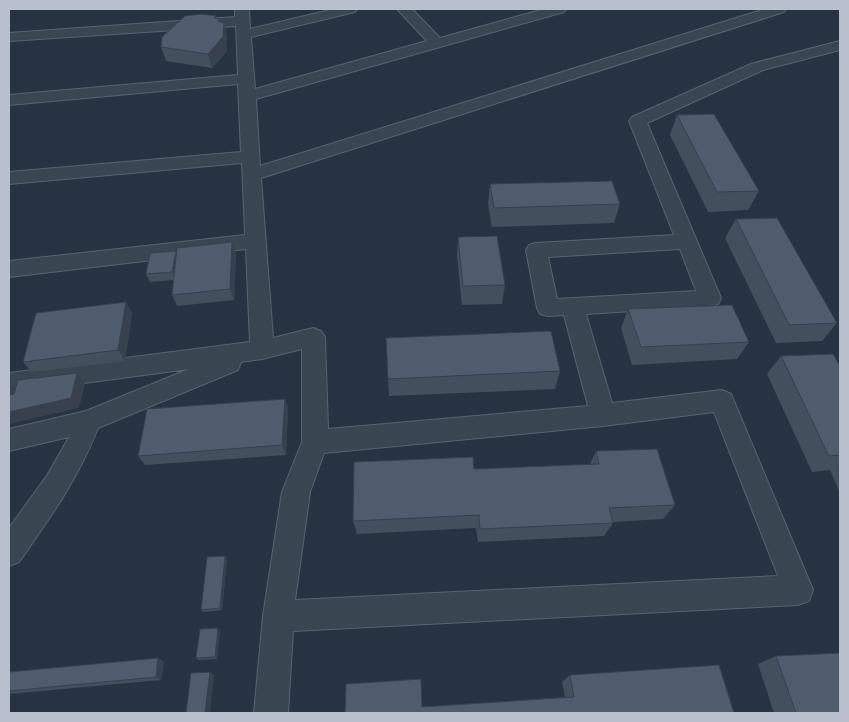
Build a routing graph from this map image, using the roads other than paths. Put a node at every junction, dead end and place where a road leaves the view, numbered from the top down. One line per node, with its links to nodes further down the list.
1 (350, 9): 5 (street)
2 (404, 9): 7 (street)
3 (559, 9): 7 (street)
4 (779, 9): 11 (street)
5 (243, 21): 6 (street); 9 (street)
6 (9, 37)
7 (437, 43): 9 (street)
8 (840, 45): 14 (street)
9 (246, 87): 10 (street); 11 (street)
10 (9, 100)
11 (251, 166): 12 (street); 13 (street)
12 (9, 178)
13 (255, 241): 15 (street); 17 (street)
14 (688, 241): 16 (street); 16 (street)
15 (9, 269)
16 (573, 306): 19 (street)
17 (262, 350): 18 (street); 20 (street); 22 (street)
18 (9, 383)
19 (604, 415): 22 (street); 24 (street)
20 (88, 421): 21 (street); 23 (street)
21 (9, 440)
22 (315, 442): 24 (street)
23 (9, 552)
24 (278, 616): 25 (street)
25 (271, 713)

